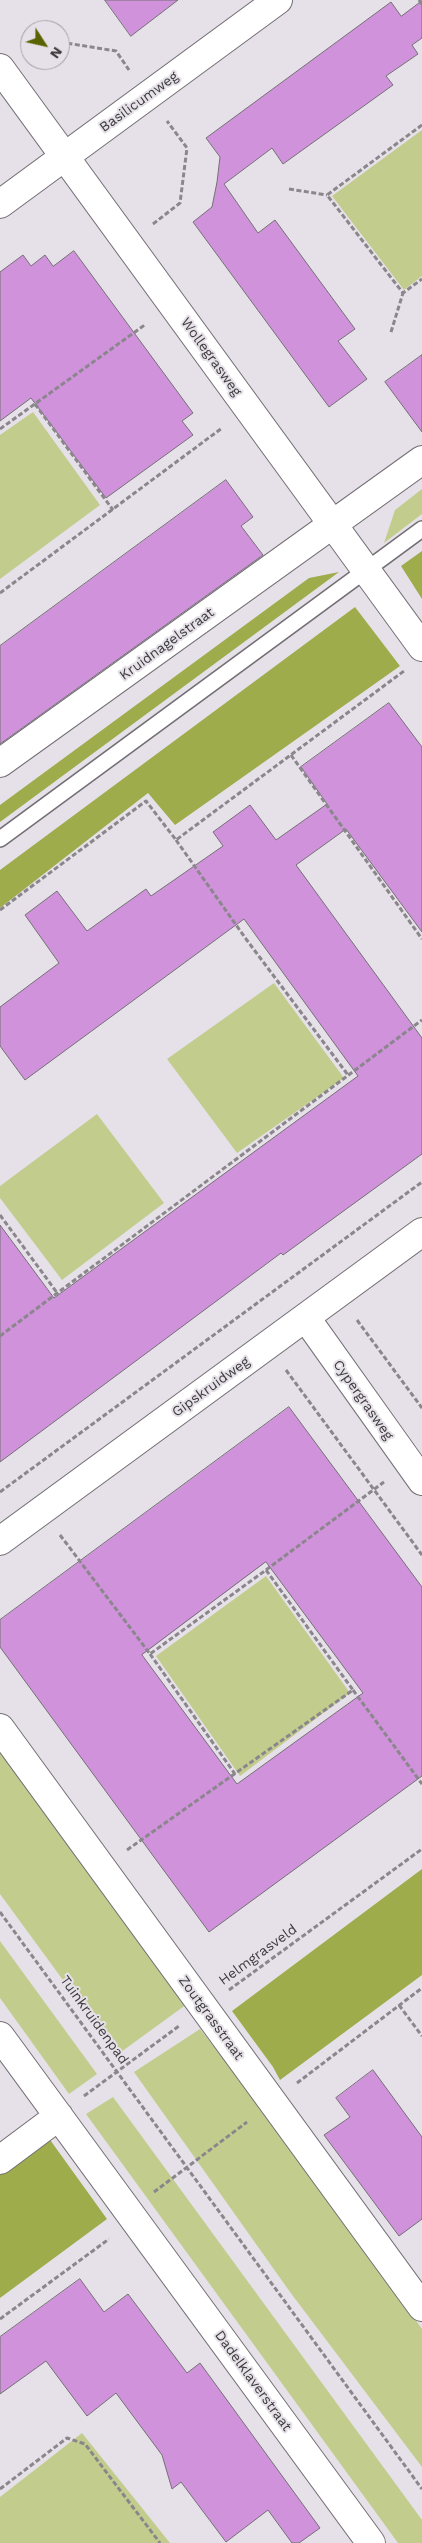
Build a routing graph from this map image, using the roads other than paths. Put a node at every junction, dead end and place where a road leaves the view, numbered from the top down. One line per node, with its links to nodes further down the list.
1 (278, 0): 3 (street, Basilicumweg)
2 (0, 68): 3 (street, Wollegrasweg)
3 (64, 156): 4 (street, Basilicumweg); 6 (street, Wollegrasweg)
4 (0, 204)
5 (422, 460): 6 (street, Kruidnagelstraat)
6 (334, 524): 8 (street, Wollegrasweg); 10 (street, Kruidnagelstraat)
7 (422, 529): 8 (lane)
8 (366, 569): 9 (street, Wollegrasweg); 11 (lane)
9 (422, 647)
10 (0, 763)
11 (0, 839)
12 (422, 1232): 13 (street, Gipskruidweg)
13 (306, 1318): 14 (street, Cypergrasweg); 15 (street, Gipskruidweg)
14 (415, 1472)
15 (0, 1541)
16 (0, 1728): 20 (street, Zoutgrasstraat)
17 (0, 2036): 18 (street, Dadelklaverstraat)
18 (59, 2116): 19 (street); 21 (street, Dadelklaverstraat)
19 (0, 2160)
20 (422, 2308)
21 (371, 2543)

